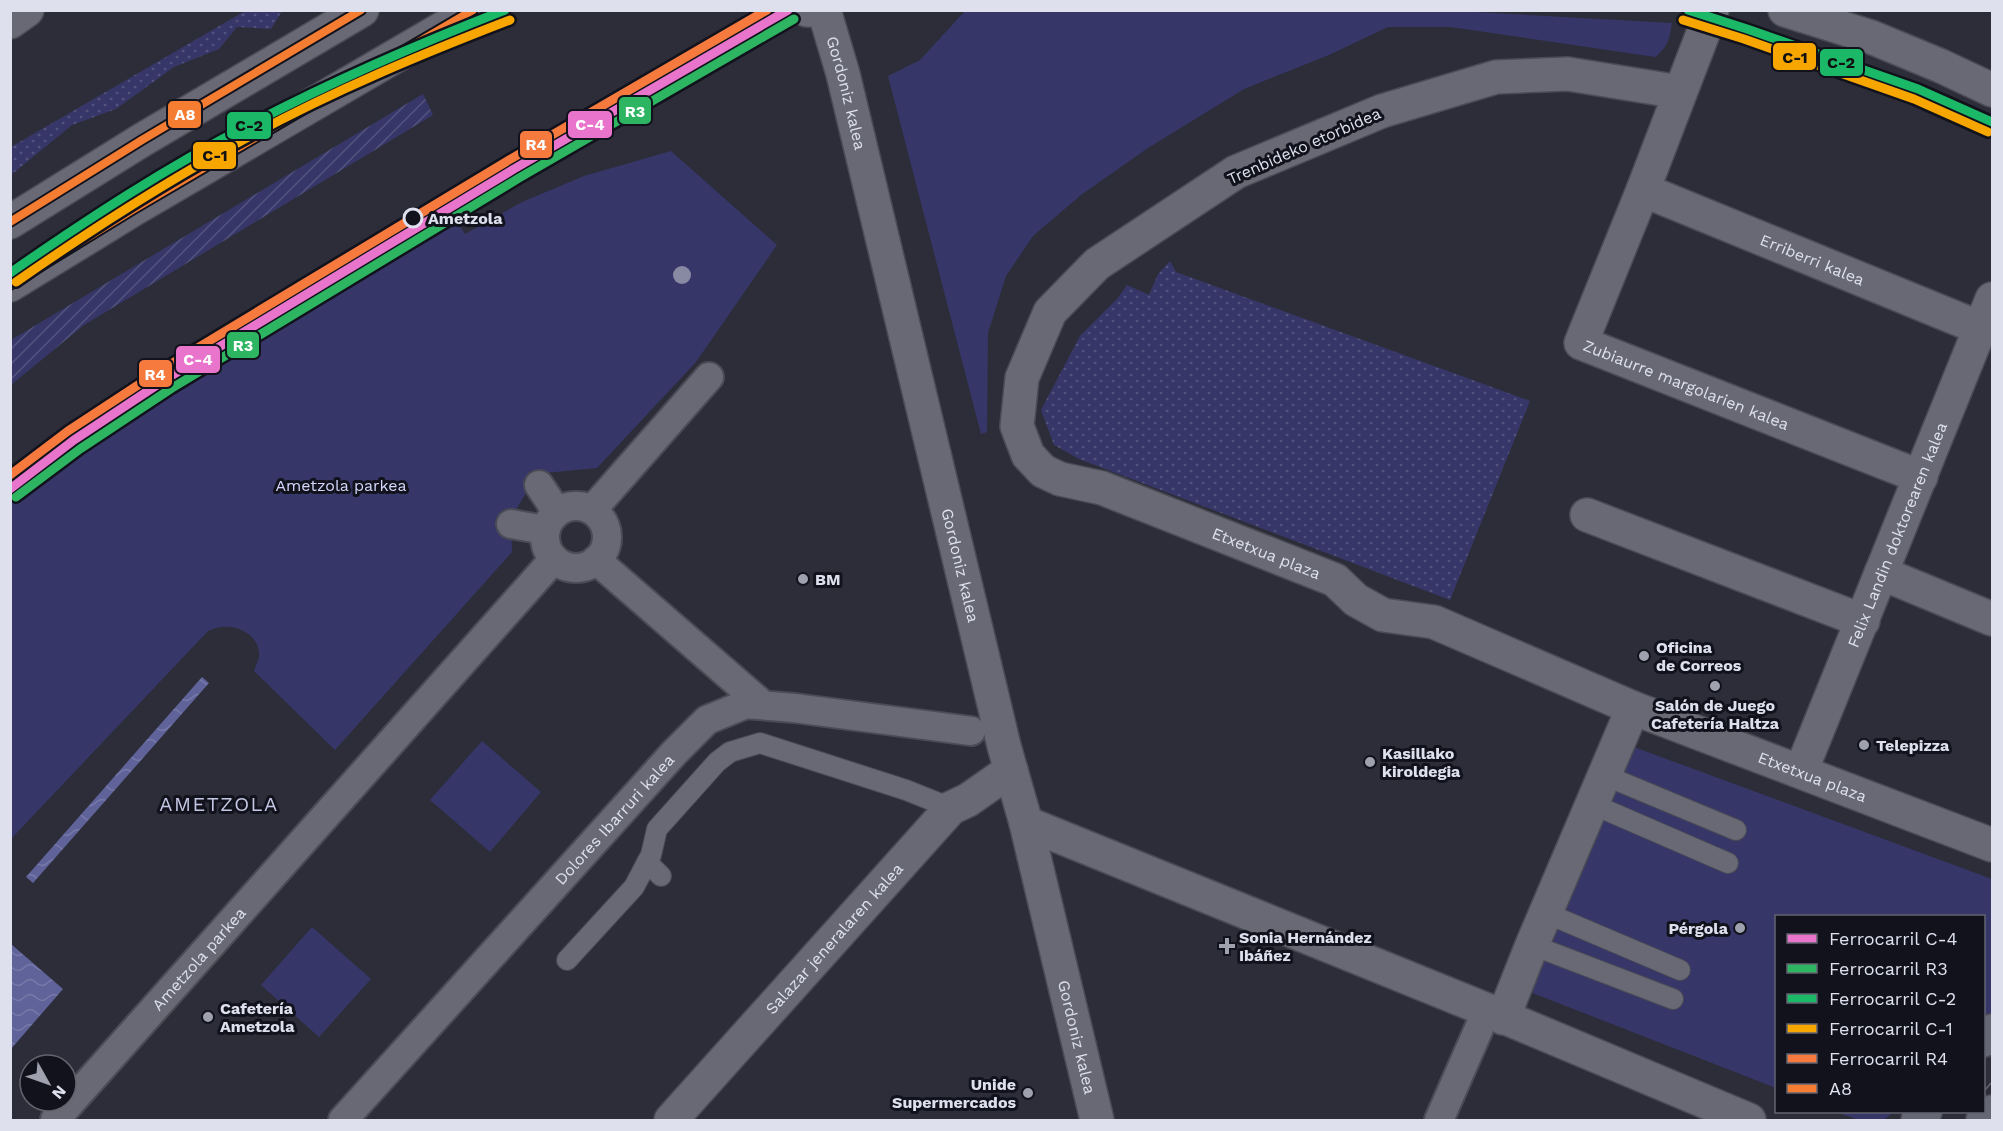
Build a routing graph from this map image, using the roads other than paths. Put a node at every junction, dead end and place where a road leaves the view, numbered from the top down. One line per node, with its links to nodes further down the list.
1 (27, 10): 8 (street)
2 (362, 10): 12 (street)
3 (474, 10): 13 (street)
4 (807, 10): 5 (street)
5 (823, 10): 31 (street, Gordoniz kalea)
6 (1712, 10): 10 (street, Zubiaurre margolarien kalea)
7 (1785, 10): 9 (street)
8 (10, 22)
9 (1992, 90)
10 (1680, 92): 11 (street, Zubiaurre margolarien kalea); 16 (street, Trenbideko etorbidea)
11 (1643, 190): 14 (street, Erriberri kalea); 17 (street, Zubiaurre margolarien kalea)
12 (10, 222)
13 (10, 285)
14 (1986, 314): 17 (street, Felix Landin doktorearen kalea)
15 (709, 377): 19 (street)
16 (1017, 426): 29 (street, Etxetxua plaza)
17 (1921, 477): 25 (street, Felix Landin doktorearen kalea)
18 (539, 485): 21 (street)
19 (592, 510): 21 (street); 24 (street)
20 (1587, 515): 27 (street)
21 (551, 521): 22 (street); 23 (street)
22 (511, 524)
23 (554, 559): 24 (street); 48 (street, Ametzola parkea)
24 (596, 560): 28 (street)
25 (1881, 573): 26 (street); 27 (street, Felix Landin doktorearen kalea)
26 (1992, 619)
27 (1863, 621): 32 (street, Felix Landin doktorearen kalea)
28 (763, 705): 30 (street, Dolores Ibarruri kalea); 49 (street, Dolores Ibarruri kalea)
29 (1633, 708): 32 (street, Etxetxua plaza); 33 (street)
30 (971, 731)
31 (1011, 771): 34 (street, Salazar jeneralaren kalea); 35 (street, Gordoniz kalea)
32 (1801, 771): 37 (street, Etxetxua plaza)
33 (1598, 789): 36 (lane); 39 (lane); 41 (street)
34 (951, 808): 38 (lane); 50 (street, Salazar jeneralaren kalea)
35 (1026, 823): 46 (street); 51 (street, Gordoniz kalea)
36 (1736, 830)
37 (1992, 845)
38 (647, 862): 40 (lane); 43 (lane)
39 (1728, 863)
40 (661, 876)
41 (1546, 913): 42 (street); 44 (lane)
42 (1532, 945): 45 (lane); 46 (street)
43 (567, 960)
44 (1680, 970)
45 (1673, 999)
46 (1495, 1014): 52 (street); 53 (street)
47 (1992, 1112): 54 (main road)
48 (60, 1119)
49 (344, 1120)
50 (671, 1120)
51 (1097, 1120)
52 (1439, 1120)
53 (1749, 1120)
54 (1983, 1120)

